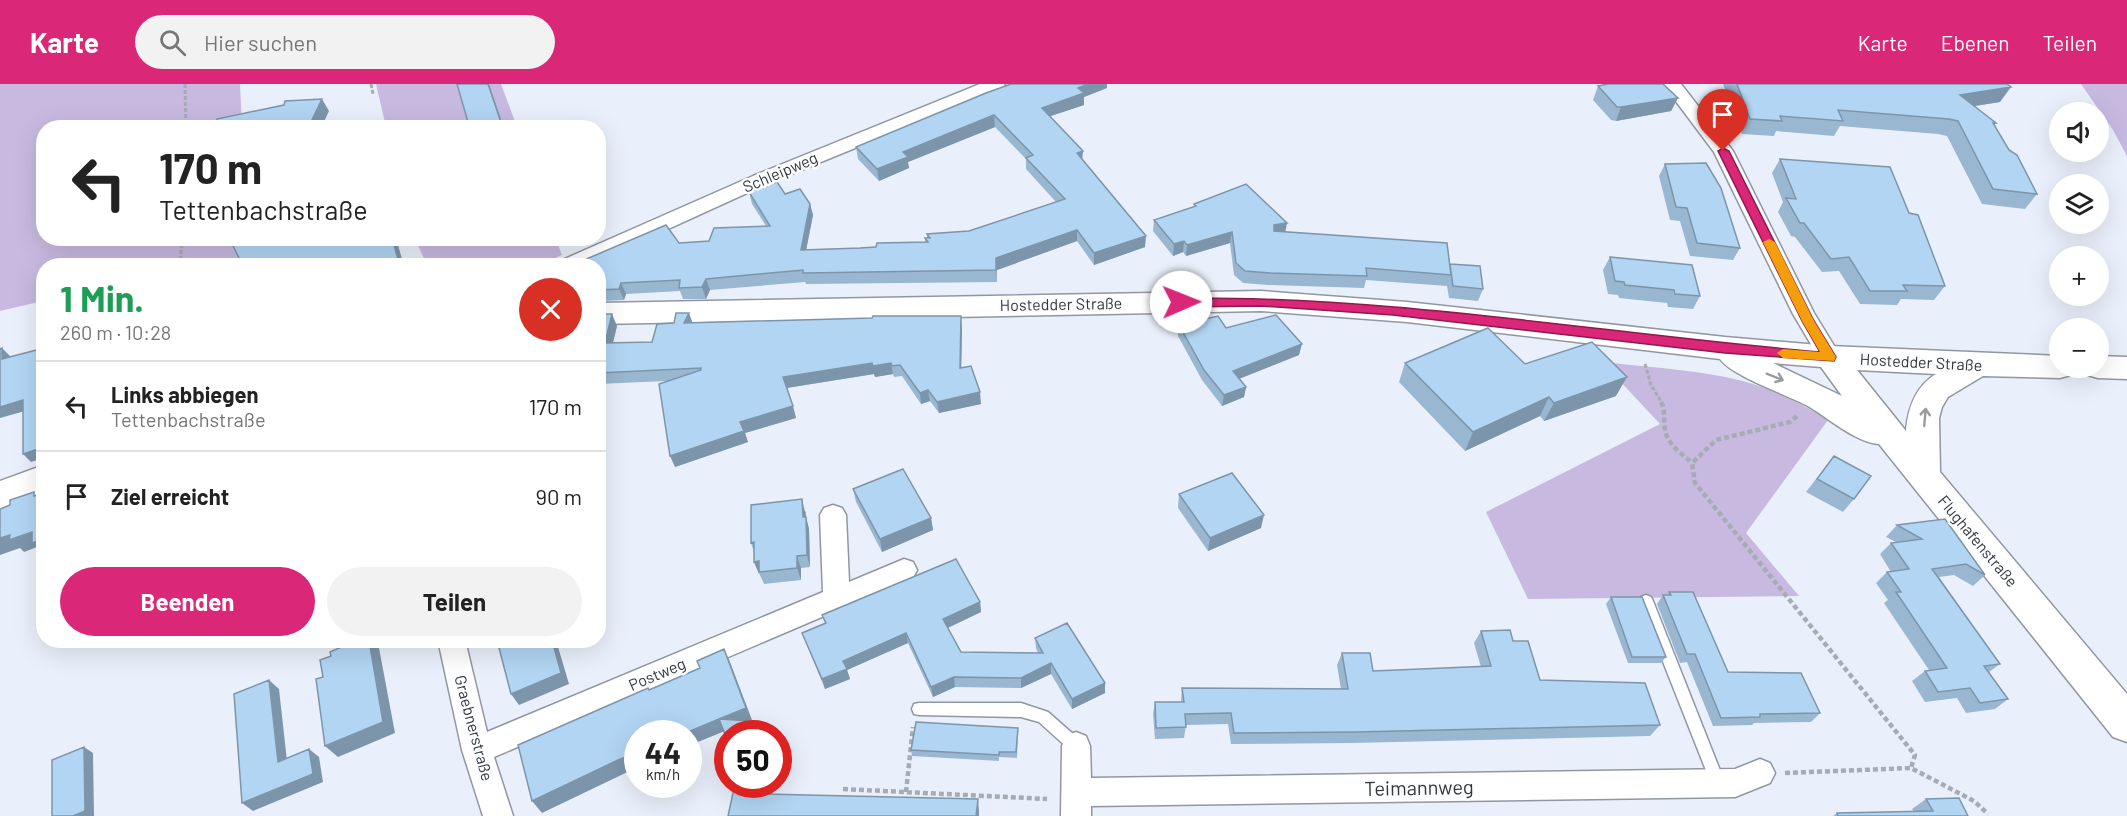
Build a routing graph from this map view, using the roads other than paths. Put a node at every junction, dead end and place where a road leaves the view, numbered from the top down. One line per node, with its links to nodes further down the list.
1 (996, 84): 3 (street, Schleipweg)
2 (1672, 84): 6 (street)
3 (585, 258)
4 (606, 314): 5 (main road, Hostedder Straße)
5 (1725, 348): 6 (main road, Hostedder Straße); 11 (main road, one-way to 11)
6 (1830, 357): 7 (main road, Hostedder Straße); 11 (main road, Flughafenstraße)
7 (1978, 365): 8 (main road, Hostedder Straße); 12 (main road, one-way to 7)
8 (2049, 367)
9 (2109, 367): 10 (main road)
10 (2127, 368)
11 (1895, 441): 12 (main road, Flughafenstraße)
12 (1923, 476): 21 (main road, Flughafenstraße)
13 (36, 481): 14 (main road)
14 (0, 495)
15 (832, 515): 17 (street)
16 (904, 570): 17 (street, Postweg)
17 (836, 598): 23 (street, Postweg)
18 (1646, 601): 25 (lane)
19 (453, 648): 23 (street, Graebnerstraße)
20 (919, 709): 22 (lane)
21 (2127, 724)
22 (1076, 746): 26 (street)
23 (477, 750): 27 (street, Graebnerstraße)
24 (1771, 773): 25 (street, Teimannweg)
25 (1718, 783): 26 (street, Teimannweg)
26 (1076, 804)
27 (498, 816)

